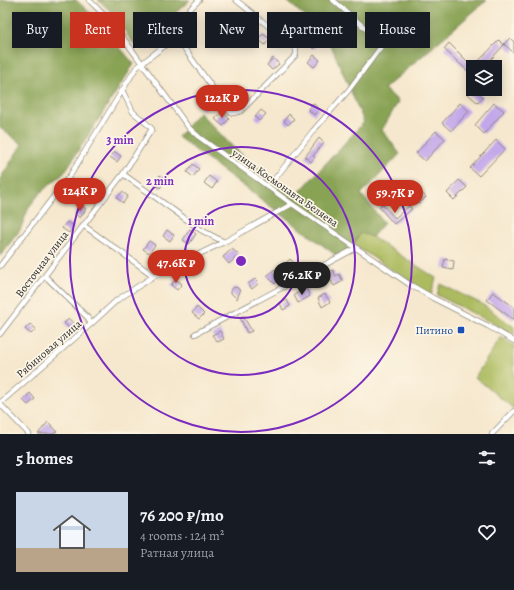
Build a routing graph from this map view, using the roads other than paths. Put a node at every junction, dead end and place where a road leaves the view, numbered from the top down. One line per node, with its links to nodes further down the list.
1 (89, 0): 8 (street, улица Космонавта Беляева)
2 (199, 0): 5 (street)
3 (236, 0): 7 (street)
4 (333, 0): 11 (street)
5 (187, 12)
6 (162, 48): 8 (street)
7 (184, 48)
8 (143, 63): 9 (street); 12 (street, улица Космонавта Беляева)
9 (122, 90): 10 (street, Восточная улица); 16 (street)
10 (123, 174): 13 (street, Восточная улица); 14 (street)
11 (274, 181)
12 (292, 204): 14 (street, Рябиновая улица); 15 (street, улица Космонавта Беляева)
13 (83, 225): 17 (street, Восточная улица); 18 (street)
14 (224, 242): 18 (street, Рябиновая улица)
15 (356, 248): 21 (street); 22 (street, улица Космонавта Беляева)
16 (0, 266)
17 (45, 276): 19 (street); 20 (street, Восточная улица)
18 (154, 276): 19 (street, Рябиновая улица)
19 (91, 324): 23 (street, Рябиновая улица)
20 (0, 334)
21 (195, 334)
22 (514, 341)
23 (0, 404): 25 (street)
24 (514, 411): 26 (street)
25 (29, 434)
26 (492, 434)

